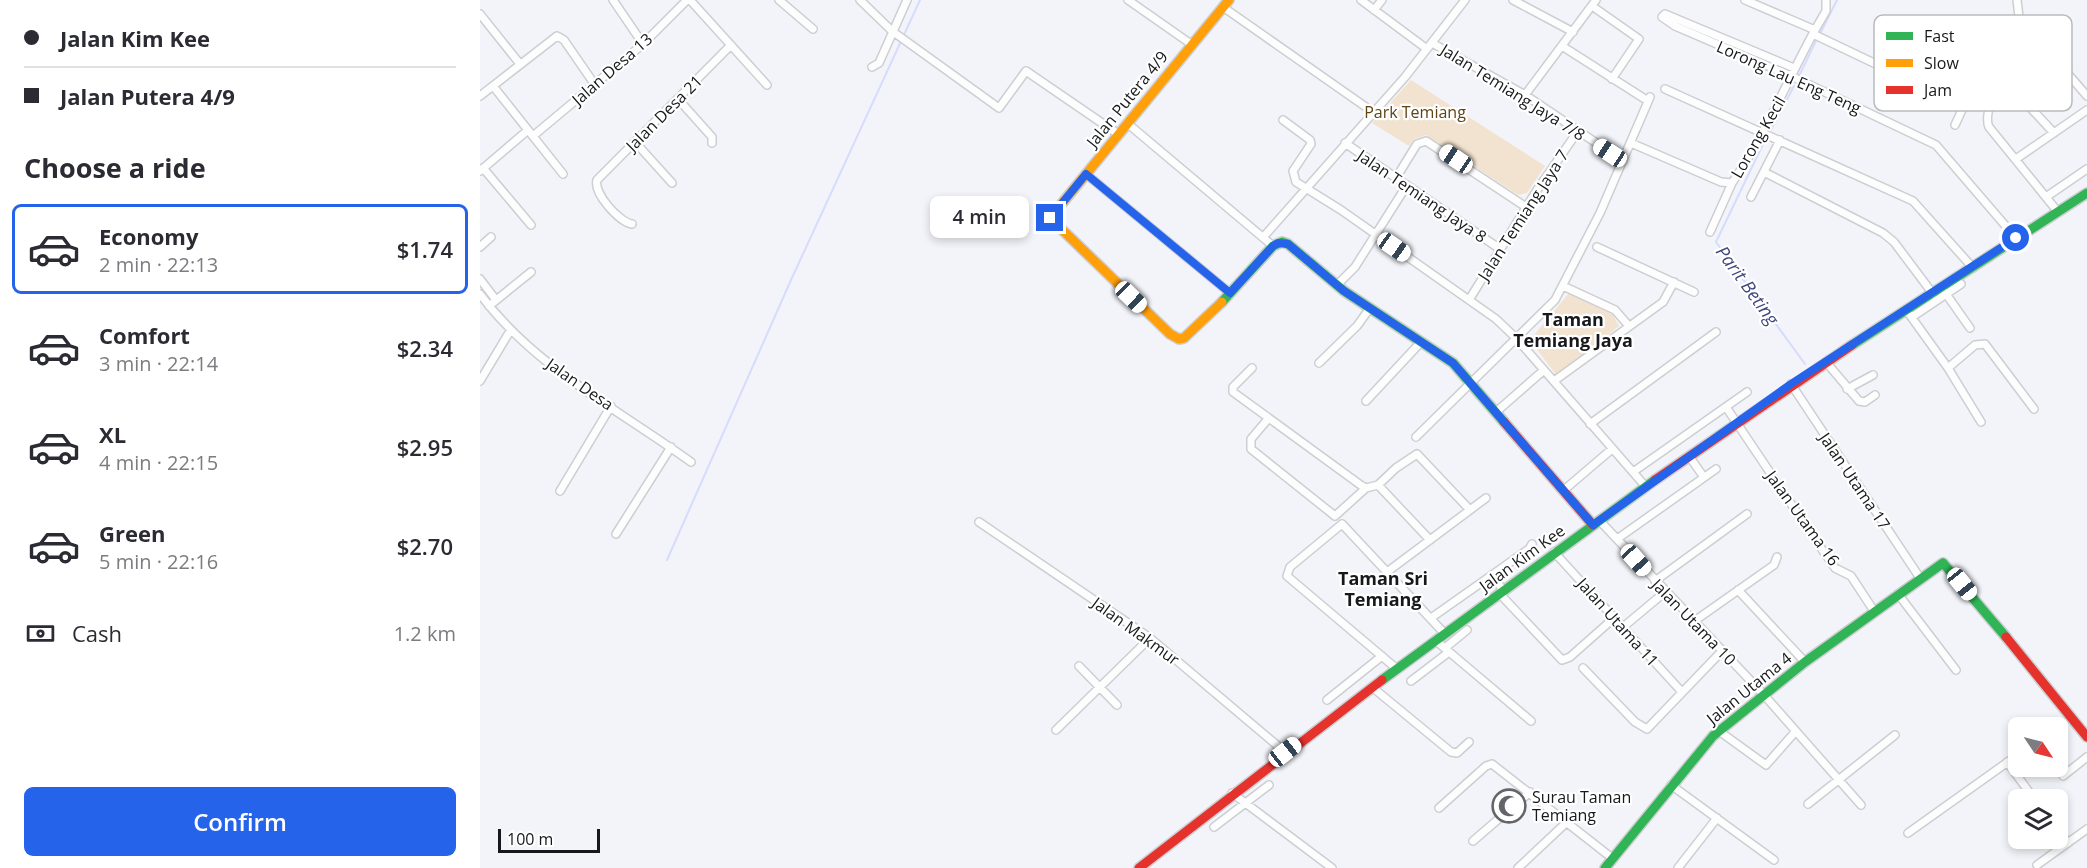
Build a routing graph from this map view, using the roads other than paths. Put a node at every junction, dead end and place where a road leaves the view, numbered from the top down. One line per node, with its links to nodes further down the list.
1 (613, 0): 24 (street)
2 (689, 0): 24 (street, Jalan Desa 13); 26 (street)
3 (779, 0): 19 (street)
4 (860, 0): 20 (street)
5 (907, 0): 20 (street)
6 (1128, 0): 25 (street)
7 (1360, 0): 16 (street)
8 (1382, 0): 16 (street)
9 (1466, 0): 23 (street)
10 (1514, 0): 21 (street)
11 (1745, 0): 22 (street)
12 (2017, 0): 18 (street)
13 (1823, 1): 22 (street, Lorong Kecil)
14 (1594, 3): 21 (street); 34 (street)
15 (1226, 4): 25 (street, Jalan Putera 4/9); 48 (street)
16 (1374, 9): 28 (street)
17 (480, 14): 30 (street)
18 (2021, 15)
19 (813, 29)
20 (892, 31): 31 (street); 55 (street)
21 (1573, 32): 27 (street)
22 (1817, 35): 29 (street); 32 (street, Lorong Kecil)
23 (1432, 43): 28 (street); 40 (street, Jalan Temiang Jaya 7/8)
24 (644, 44): 36 (street, Jalan Desa 13)
25 (1191, 44): 50 (street, Jalan Putera 4/9)
26 (731, 45): 37 (street); 43 (street, Jalan Desa 21)
27 (1562, 46): 34 (street); 40 (street)
28 (1427, 49): 48 (street)
29 (1874, 63)
30 (520, 64): 36 (street); 38 (street)
31 (872, 67)
32 (1794, 68): 33 (street, Lorong Kecil); 33 (street, Lorong Lau Eng Teng)
33 (1795, 78): 56 (street, Lorong Kecil); 84 (street, Lorong Lau Eng Teng)
34 (1612, 79): 60 (street)
35 (2072, 79): 42 (street)
36 (595, 85): 53 (street, Jalan Desa 13)
37 (767, 85)
38 (492, 86): 41 (street); 53 (street)
39 (1665, 89): 56 (street)
40 (1525, 95): 52 (street, Jalan Temiang Jaya 7/8)
41 (480, 96)
42 (2087, 96)
43 (678, 99): 57 (street, Jalan Desa 21); 58 (street)
44 (2087, 110): 54 (street)
45 (1962, 111): 51 (street)
46 (1991, 111): 61 (street)
47 (2034, 111): 54 (street)
48 (1373, 112): 59 (street)
49 (1283, 120): 72 (street)
50 (1127, 123): 55 (street, Jalan Putera 4/9); 85 (street)
51 (1955, 125)
52 (1578, 131): 62 (street, Jalan Temiang Jaya 7/8); 76 (street, Jalan Temiang Jaya 7)
53 (531, 133): 63 (street, Jalan Desa 13); 66 (street)
54 (2054, 133): 61 (street)
55 (1118, 134): 67 (street, Jalan Putera 4/9)
56 (1771, 135): 65 (street); 70 (street, Lorong Kecil); 89 (street)
57 (635, 142): 69 (street); 78 (street, Jalan Desa 21)
58 (712, 143)
59 (1345, 143): 68 (street, Jalan Temiang Jaya 8); 72 (street)
60 (1631, 143): 62 (street); 70 (street, Lorong Kecil)
61 (2016, 159): 75 (street)
62 (1623, 161): 95 (street)
63 (481, 169): 79 (street)
64 (2087, 169): 75 (street)
65 (1764, 172): 74 (street); 100 (street)
66 (563, 174)
67 (1086, 174): 98 (street); 98 (street, Jalan Putera 4/9)
68 (1396, 178): 71 (street, Jalan Temiang Jaya 8); 76 (street)
69 (672, 183)
70 (1732, 183): 80 (street)
71 (1407, 185): 82 (street); 88 (street, Jalan Temiang Jaya 8)
72 (1305, 187): 81 (street); 82 (street)
73 (2087, 193): 77 (street, Jalan Kim Kee)
74 (1751, 197)
75 (2046, 197): 77 (street)
76 (1526, 207): 88 (street, Jalan Temiang Jaya 7)
77 (2058, 212): 84 (street, Jalan Kim Kee)
78 (632, 224)
79 (531, 225)
80 (1710, 232)
81 (1266, 234)
82 (1376, 234): 94 (street); 102 (street)
83 (491, 237): 86 (street)
84 (2016, 238): 89 (street, Jalan Kim Kee)
85 (1275, 244): 94 (street); 98 (street)
86 (480, 247)
87 (1597, 247): 92 (street)
88 (1500, 249): 102 (street, Jalan Temiang Jaya 7)
89 (1973, 268): 96 (street, Jalan Kim Kee)
90 (531, 272): 101 (street)
91 (480, 279): 101 (street)
92 (1674, 282): 97 (street); 106 (street)
93 (1961, 284): 96 (street)
94 (1337, 285): 104 (street)
95 (1563, 286): 106 (street); 110 (street)
96 (1944, 291): 100 (street, Jalan Kim Kee); 105 (street); 107 (street)
97 (1694, 292)
98 (1230, 293)
99 (480, 294): 103 (street, Jalan Desa)
100 (1933, 294): 105 (street, Jalan Kim Kee)
101 (496, 300): 103 (street)
102 (1469, 300): 110 (street)
103 (489, 306): 108 (street, Jalan Desa)
104 (1370, 309): 111 (street); 113 (street)
105 (1910, 314): 112 (street, Jalan Kim Kee); 115 (street)
106 (1629, 326): 119 (street)
107 (1970, 328)
108 (510, 331): 118 (street); 126 (street, Jalan Desa)
109 (1716, 332): 133 (street)
110 (1518, 339): 116 (street); 120 (street)
111 (1421, 342): 120 (street); 125 (street)
112 (1826, 362): 121 (street, Jalan Kim Kee); 122 (street)
113 (1319, 363)
114 (1252, 368): 130 (street)
115 (1948, 368): 128 (street); 132 (street)
116 (1544, 370): 119 (street); 129 (street)
117 (1873, 375): 122 (street)
118 (480, 381)
119 (1554, 381): 133 (street)
120 (1472, 384): 129 (street); 134 (street)
121 (1791, 384): 131 (street, Jalan Kim Kee); 160 (street, Jalan Utama 17)
122 (1847, 389): 124 (street)
123 (1747, 392): 127 (street)
124 (1875, 395)
125 (1366, 401)
126 (611, 406): 135 (street, Jalan Desa); 146 (street)
127 (1726, 407): 131 (street, Jalan Utama 16); 140 (street)
128 (2034, 409)
129 (1496, 412): 145 (street)
130 (1268, 419): 144 (street); 144 (street)
131 (1736, 422): 137 (street, Jalan Kim Kee); 166 (street, Jalan Utama 16)
132 (1981, 422)
133 (1590, 424): 136 (street)
134 (1416, 437)
135 (671, 447): 138 (street, Jalan Desa); 152 (street)
136 (1612, 449): 140 (street); 145 (street)
137 (1689, 456): 141 (street); 143 (street, Jalan Kim Kee)
138 (691, 462)
139 (1716, 469): 141 (street)
140 (1633, 472): 143 (street)
141 (1703, 476): 153 (street)
142 (1378, 485): 144 (street); 148 (street); 154 (street)
143 (1646, 487): 151 (street, Jalan Kim Kee)
144 (1366, 488)
145 (1564, 490): 151 (street)
146 (560, 491)
147 (1486, 498): 148 (street)
148 (1470, 510): 154 (street)
149 (1747, 514): 161 (street)
150 (979, 522): 173 (street, Jalan Makmur)
151 (1596, 522): 153 (street, Jalan Utama 10); 156 (street, Jalan Kim Kee)
152 (616, 534)
153 (1617, 539): 161 (street, Jalan Utama 10)
154 (1430, 540): 158 (street)
155 (1532, 544): 159 (street)
156 (1554, 552): 163 (street, Jalan Kim Kee); 168 (street, Jalan Utama 11)
157 (1777, 557): 162 (street)
158 (1387, 572): 167 (street); 177 (street)
159 (1492, 575): 163 (street); 167 (street)
160 (1920, 578): 165 (street, Jalan Utama 4); 195 (street, Jalan Utama 4)
161 (1655, 581): 164 (street, Jalan Utama 10)
162 (1738, 590): 169 (street); 178 (street)
163 (1501, 591): 168 (street); 172 (street, Jalan Kim Kee)
164 (1665, 592): 169 (street, Jalan Utama 10); 170 (street)
165 (1898, 594): 166 (street, Jalan Utama 4); 182 (street)
166 (1874, 611): 178 (street, Jalan Utama 4)
167 (1431, 618): 172 (street)
168 (1614, 618): 170 (street, Jalan Utama 11)
169 (1693, 622): 176 (street, Jalan Utama 10)
170 (1622, 628): 186 (street, Jalan Utama 11)
171 (1467, 630): 175 (street)
172 (1444, 633): 174 (street, Jalan Kim Kee)
173 (1150, 638): 184 (street); 197 (street, Jalan Makmur)
174 (1435, 640): 175 (street); 181 (street, Jalan Kim Kee)
175 (1447, 650): 183 (street); 190 (street)
176 (1722, 651): 186 (street); 187 (street, Jalan Utama 10)
177 (1382, 656): 181 (street); 188 (street)
178 (1805, 662): 187 (street, Jalan Utama 4)
179 (1079, 666): 184 (street)
180 (1583, 668): 186 (street)
181 (1396, 669): 185 (street, Jalan Kim Kee)
182 (1956, 670)
183 (1411, 681)
184 (1100, 687): 189 (street); 191 (street)
185 (1371, 687): 196 (street); 197 (street, Jalan Kim Kee)
186 (1681, 691)
187 (1764, 695): 192 (street, Jalan Utama 4); 193 (street, Jalan Utama 10)
188 (1327, 700)
189 (1117, 705)
190 (1531, 722)
191 (1056, 730)
192 (1719, 731): 193 (street); 203 (street, Jalan Utama 4)
193 (1796, 731): 201 (street, Jalan Utama 10)
194 (1895, 735): 201 (street)
195 (2087, 737)
196 (1469, 742)
197 (1285, 752): 206 (street, Jalan Kim Kee)
198 (2087, 758): 200 (street)
199 (2007, 762): 204 (street); 215 (street)
200 (2068, 772)
201 (1839, 778): 208 (street); 209 (street, Jalan Utama 10)
202 (1269, 785): 207 (street)
203 (1671, 785): 211 (street); 219 (street, Jalan Utama 4)
204 (2027, 789)
205 (1530, 792): 210 (street); 212 (street); 216 (street)
206 (1232, 793): 207 (street); 222 (street, Jalan Kim Kee)
207 (1246, 803): 213 (street); 223 (street)
208 (1808, 804)
209 (1861, 805)
210 (1439, 808)
211 (1717, 818): 220 (street); 226 (street)
212 (1567, 822): 219 (street); 224 (street)
213 (1214, 827)
214 (2087, 829): 217 (street)
215 (1908, 833)
216 (1473, 841)
217 (2068, 843)
218 (2060, 849): 221 (street)
219 (1612, 858): 225 (street, Jalan Utama 4)
220 (1774, 860)
221 (2037, 865)
222 (1139, 868)
223 (1332, 868)
224 (1518, 868)
225 (1605, 868)
226 (1678, 868)

